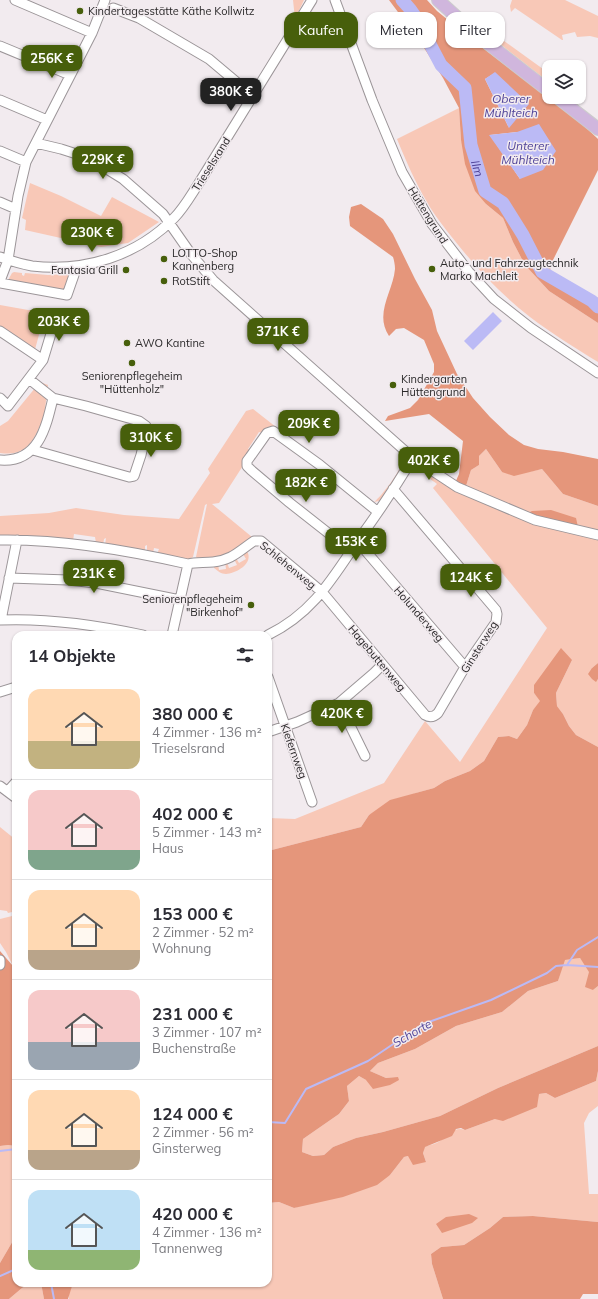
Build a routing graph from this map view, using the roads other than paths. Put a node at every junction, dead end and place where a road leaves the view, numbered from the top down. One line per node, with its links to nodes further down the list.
1 (15, 0): 7 (street)
2 (105, 0): 7 (street)
3 (312, 0): 11 (street, Trieselsrand)
4 (335, 0): 28 (street, Hüttengrund)
5 (438, 0): 10 (main road)
6 (113, 8): 11 (street)
7 (92, 32): 9 (street)
8 (0, 46): 9 (street)
9 (70, 75): 14 (street)
10 (542, 86)
11 (254, 96): 21 (street, Trieselsrand)
12 (0, 100): 14 (street)
13 (566, 104): 15 (main road)
14 (47, 120): 16 (street)
15 (598, 129)
16 (36, 143): 18 (street); 21 (street)
17 (0, 151): 18 (street)
18 (26, 162): 20 (street)
19 (0, 202): 20 (street)
20 (16, 209): 22 (street)
21 (169, 223): 23 (street, Trieselsrand); 33 (street)
22 (4, 258): 23 (street, Trieselsrand); 24 (street)
23 (74, 267): 24 (street)
24 (0, 282)
25 (56, 317): 27 (street)
26 (0, 331): 27 (street)
27 (44, 360): 29 (street)
28 (598, 373)
29 (28, 379): 30 (street); 31 (street)
30 (0, 398)
31 (53, 398): 32 (street); 32 (street)
32 (33, 450): 34 (street)
33 (413, 458): 35 (street); 37 (street)
34 (0, 460)
35 (393, 489): 36 (street); 51 (street, Ginsterweg)
36 (378, 512): 40 (street); 41 (street)
37 (598, 535)
38 (0, 540): 39 (street)
39 (17, 540): 42 (street); 43 (street)
40 (357, 543): 41 (street); 51 (street, Holunderweg)
41 (351, 551): 44 (street)
42 (188, 564): 44 (street, Schlehenweg); 45 (street)
43 (9, 578): 45 (street); 46 (street)
44 (322, 592): 49 (street); 50 (street, Hagebuttenweg)
45 (180, 600): 48 (street)
46 (1, 620): 47 (street)
47 (123, 631)
48 (173, 631)
49 (272, 633)
50 (382, 664): 55 (street); 56 (street, Hagebuttenweg)
51 (466, 667): 56 (street, Ginsterweg)
52 (12, 688): 54 (street)
53 (272, 689): 57 (street, Kiefernweg)
54 (0, 692)
55 (339, 703): 57 (street); 59 (street)
56 (435, 716)
57 (285, 727): 58 (street); 64 (street, Kiefernweg)
58 (272, 731)
59 (364, 756)
60 (0, 786): 62 (street)
61 (12, 786): 62 (street)
62 (8, 791): 63 (street)
63 (12, 794)
64 (312, 802)
65 (0, 960): 66 (street)
66 (0, 965)

